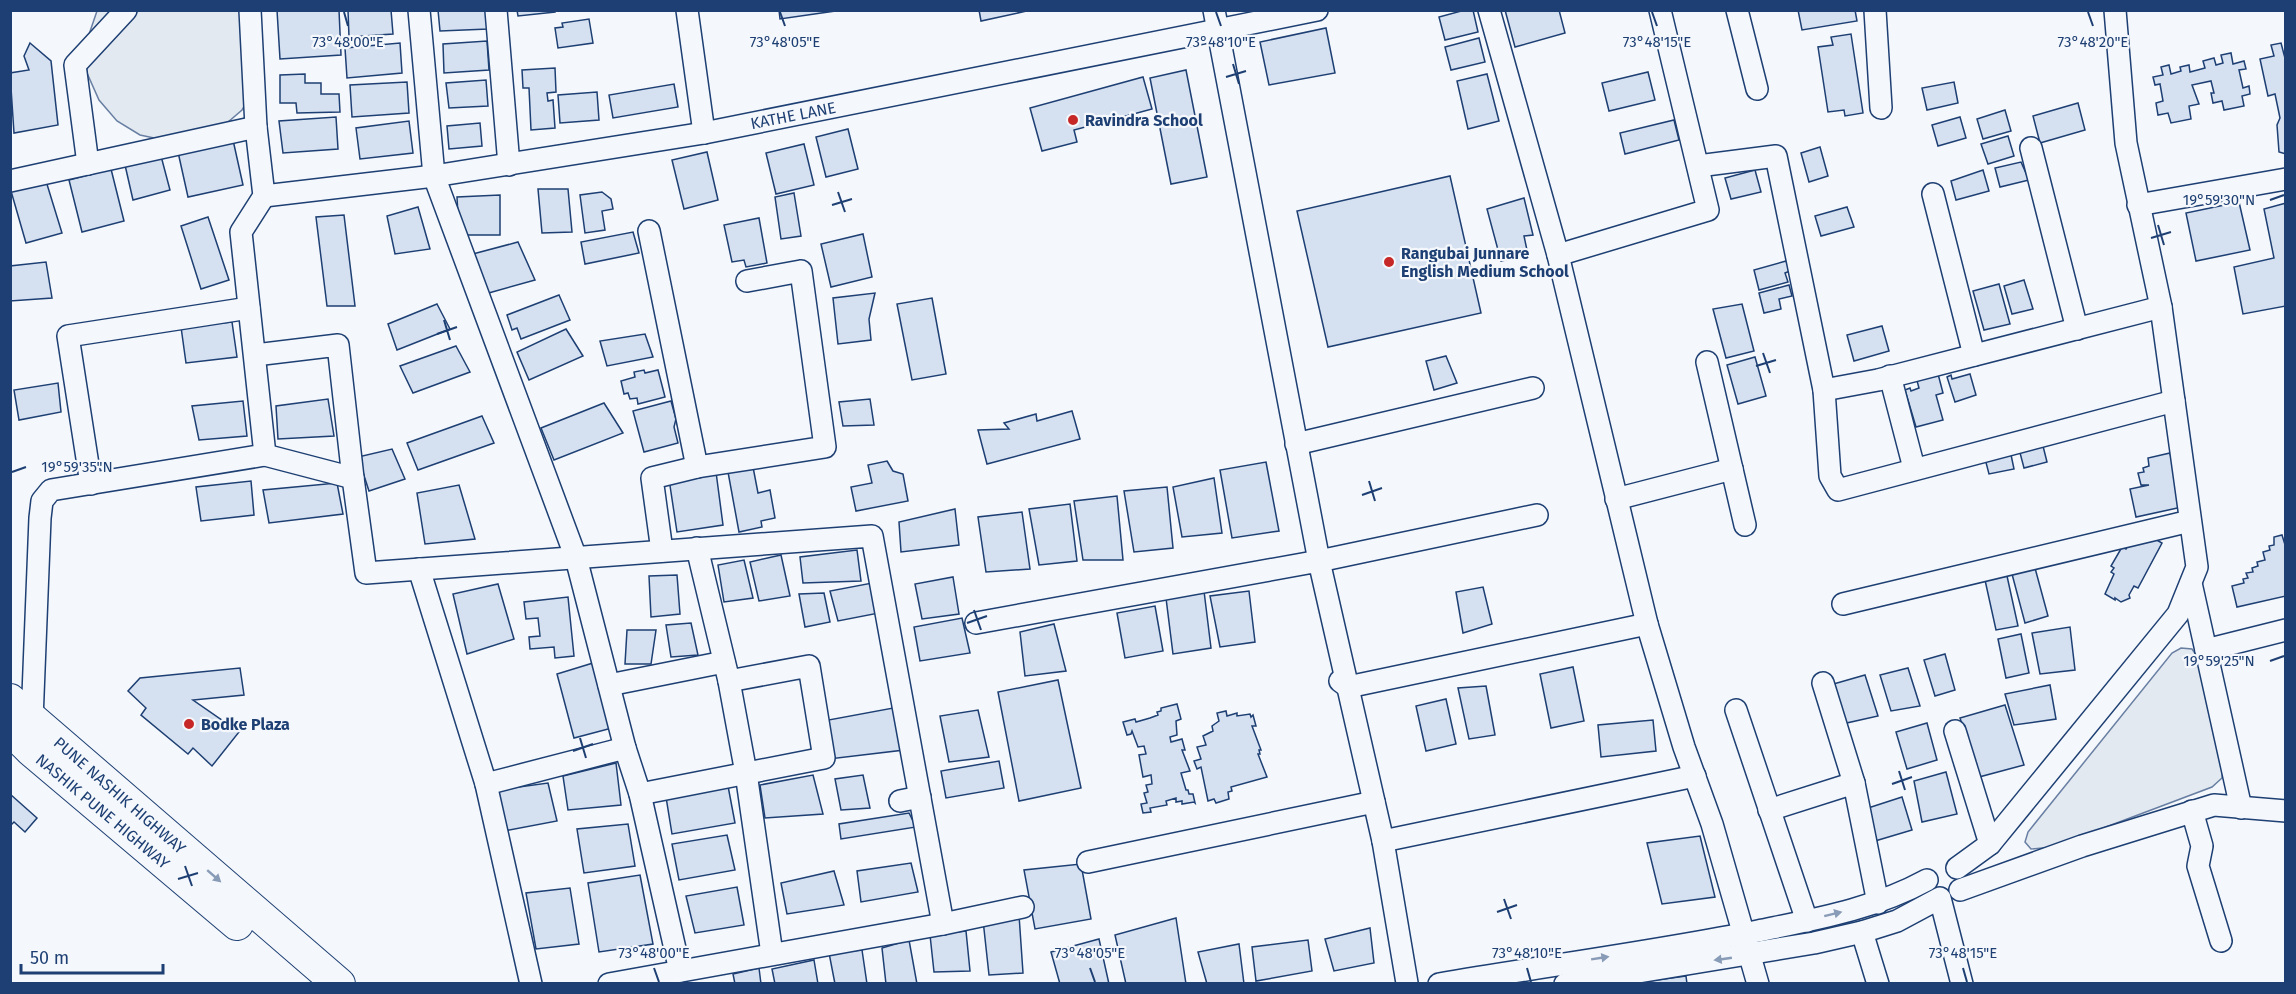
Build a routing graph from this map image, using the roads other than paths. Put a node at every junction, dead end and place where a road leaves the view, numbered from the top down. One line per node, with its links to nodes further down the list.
1 (126, 10): 18 (street)
2 (250, 10): 15 (street)
3 (419, 10): 21 (street)
4 (496, 10): 19 (street)
5 (687, 10): 16 (street)
6 (1317, 10): 12 (street, KATHE LANE)
7 (1489, 10): 28 (street)
8 (1660, 10): 20 (street)
9 (1737, 10): 13 (street)
10 (1875, 10): 14 (street)
11 (2115, 10): 26 (street)
12 (1216, 20): 16 (street, KATHE LANE); 40 (street)
13 (1756, 89)
14 (1881, 108)
15 (256, 127): 18 (street); 25 (street)
16 (704, 133): 19 (street, KATHE LANE)
17 (2031, 148): 32 (street)
18 (88, 164): 23 (street)
19 (508, 165): 21 (street, KATHE LANE)
20 (1698, 166): 28 (street); 38 (street)
21 (434, 176): 25 (street, KATHE LANE); 53 (street)
22 (2286, 179): 26 (street)
23 (10, 181)
24 (1933, 194): 34 (street)
25 (264, 196): 31 (street)
26 (2138, 205): 30 (street)
27 (649, 231): 42 (street)
28 (1558, 255): 47 (street)
29 (747, 281): 42 (street)
30 (2162, 307): 32 (street); 39 (street)
31 (249, 308): 33 (street); 46 (street)
32 (2077, 329): 34 (street)
33 (255, 355): 41 (street); 45 (street)
34 (1974, 355): 36 (street)
35 (1707, 362): 44 (street)
36 (1890, 376): 38 (street); 43 (street)
37 (1533, 388): 40 (street)
38 (1824, 390): 43 (street)
39 (2174, 401): 43 (street); 49 (street)
40 (1296, 444): 54 (street)
41 (265, 455): 45 (street); 46 (street)
42 (697, 467): 52 (street)
43 (1914, 468)
44 (1732, 469): 47 (street); 50 (street)
45 (353, 478): 55 (street)
46 (91, 484): 67 (street)
47 (1616, 499): 59 (street)
48 (1537, 515): 54 (street)
49 (2190, 521): 56 (street); 57 (street)
50 (1745, 525)
51 (697, 549): 52 (street); 62 (street); 90 (street)
52 (662, 551): 53 (street)
53 (576, 558): 55 (street); 65 (street)
54 (1319, 561): 58 (street); 64 (street)
55 (419, 569): 73 (street)
56 (2191, 583): 61 (street); 81 (street)
57 (1843, 604)
58 (976, 623)
59 (1647, 624): 64 (street); 71 (street)
60 (2286, 630): 61 (street)
61 (2206, 650): 76 (street)
62 (726, 671): 65 (street); 70 (street); 70 (street)
63 (1823, 683): 72 (street)
64 (1344, 684): 75 (street)
65 (609, 685): 69 (street)
66 (1736, 710): 77 (street)
67 (15, 723): 99 (highway, NASHIK PUNE HIGHWAY); 100 (highway, PUNE NASHIK HIGHWAY, one-way to 100)
68 (1954, 731): 81 (street)
69 (625, 748): 73 (street); 74 (street)
70 (746, 773): 74 (street); 94 (street)
71 (1695, 776): 80 (street); 92 (street)
72 (1854, 783): 77 (street); 87 (street)
73 (486, 784): 101 (street)
74 (640, 794): 96 (street)
75 (1374, 802): 80 (street); 82 (street)
76 (2241, 807): 78 (street); 79 (street)
77 (1769, 810): 89 (street)
78 (2192, 811): 85 (street); 93 (street)
79 (2286, 811)
80 (1383, 841): 98 (street)
81 (1990, 843): 83 (street)
82 (1088, 862)
83 (1957, 868): 84 (street); 85 (street)
84 (1927, 880): 86 (street); 87 (street)
85 (1960, 890): 86 (street)
86 (1940, 898): 91 (street); 106 (street)
87 (1878, 903): 89 (street, one-way to 87)
88 (1023, 906): 90 (street)
89 (1807, 921): 92 (street)
90 (943, 924): 94 (street)
91 (1862, 932): 95 (street); 105 (street)
92 (1743, 934): 95 (street); 102 (street, one-way to 92)
93 (2221, 941)
94 (772, 954): 96 (street)
95 (1749, 955): 103 (street, one-way to 103); 104 (street)
96 (680, 971): 97 (street)
97 (618, 983)
98 (1408, 983)
99 (306, 984)
100 (339, 984)
101 (531, 984)
102 (1439, 984)
103 (1565, 984)
104 (1758, 984)
105 (1878, 984)
106 (1962, 984)

